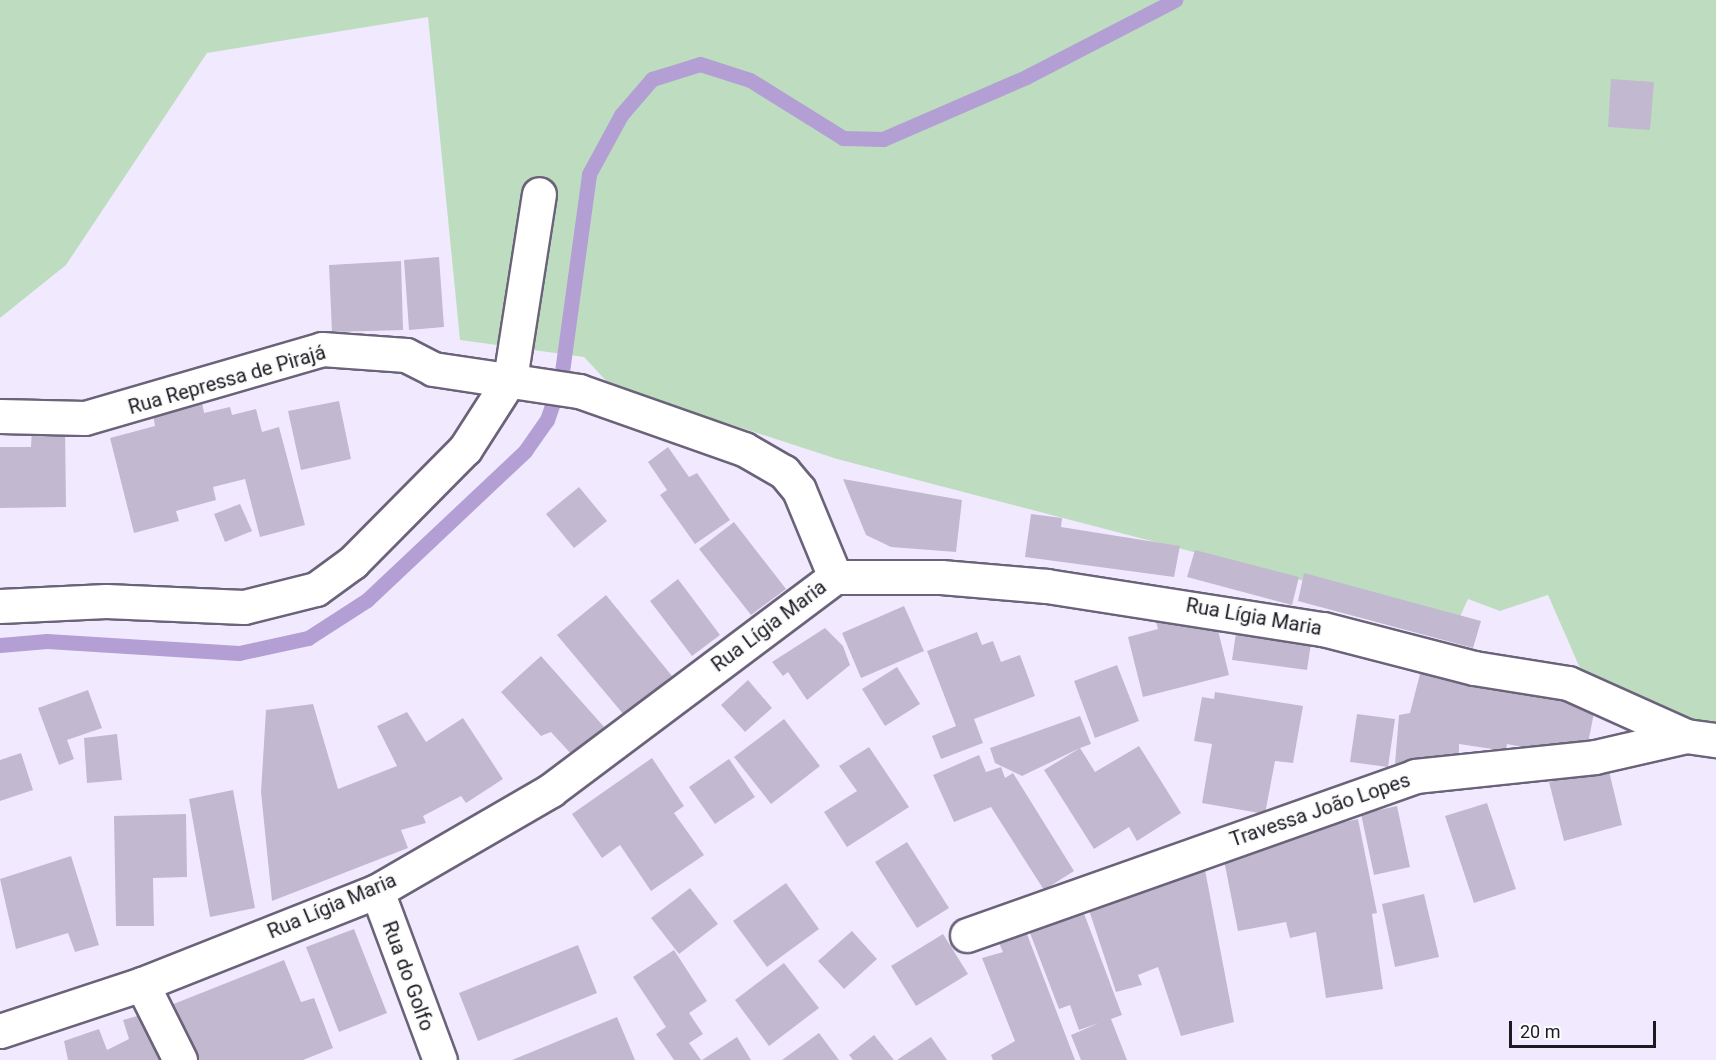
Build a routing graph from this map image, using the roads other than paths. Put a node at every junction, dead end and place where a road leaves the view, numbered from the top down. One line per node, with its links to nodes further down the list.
1 (539, 194): 2 (street)
2 (510, 379): 3 (street, Rua Repressa de Pirajá); 4 (street, Rua Repressa de Pirajá); 5 (street)
3 (0, 416)
4 (835, 577): 6 (street, Rua Lígia Maria); 7 (street, Rua Lígia Maria)
5 (0, 606)
6 (1701, 738): 8 (street, Travessa João Lopes)
7 (377, 891): 9 (street, Rua Lígia Maria); 12 (street, Rua do Golfo)
8 (967, 935)
9 (142, 984): 10 (street, Rua Lígia Maria); 11 (street)
10 (0, 1031)
11 (180, 1060)
12 (440, 1060)

